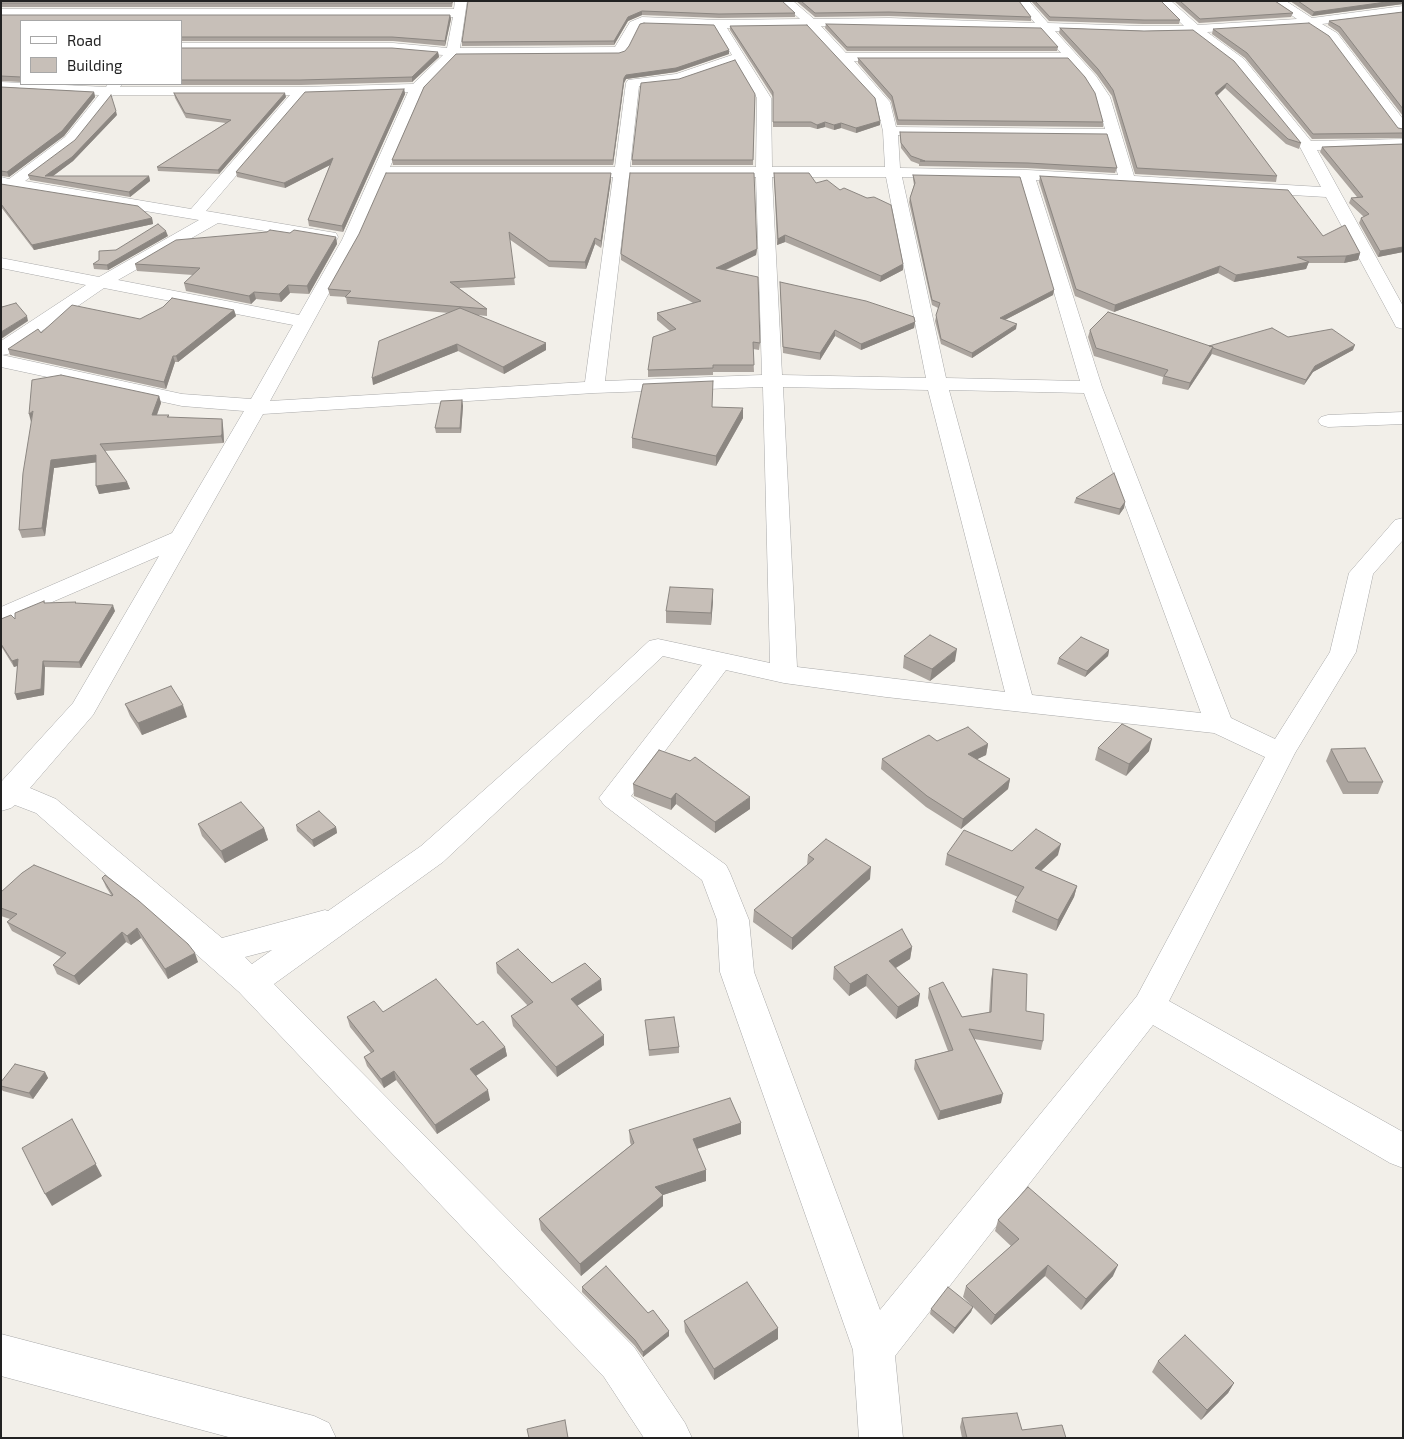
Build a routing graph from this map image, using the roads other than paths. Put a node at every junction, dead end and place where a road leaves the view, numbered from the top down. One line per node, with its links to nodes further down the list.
1 (10, 1): 14 (street)
2 (45, 1): 14 (street)
3 (125, 1): 16 (street)
4 (236, 1): 15 (street)
5 (786, 1): 19 (street)
6 (1022, 1): 21 (street)
7 (1164, 1): 22 (street)
8 (1277, 1): 18 (street)
9 (1387, 1): 13 (street)
10 (355, 7): 11 (street); 15 (street)
11 (460, 7): 24 (street)
12 (877, 8): 17 (street)
13 (1403, 9): 18 (street)
14 (2, 12): 16 (street)
15 (228, 14): 16 (street)
16 (109, 18)
17 (889, 22): 19 (street); 21 (street)
18 (1308, 22): 22 (street); 33 (street)
19 (811, 23): 20 (street); 26 (street)
20 (719, 24): 24 (street); 25 (street)
21 (1046, 28): 22 (street); 27 (street)
22 (1195, 29): 37 (street)
23 (182, 47): 24 (street)
24 (453, 52): 30 (street)
25 (739, 57): 38 (street); 39 (street)
26 (844, 57): 27 (street); 34 (street)
27 (1071, 57): 35 (street)
28 (1, 87): 29 (street); 32 (street)
29 (113, 87): 31 (street); 44 (street)
30 (417, 88): 31 (street); 40 (street)
31 (301, 91): 46 (street)
32 (1, 98)
33 (1403, 129)
34 (890, 131): 35 (street); 41 (street)
35 (1112, 133): 43 (street)
36 (1403, 143): 37 (street)
37 (1307, 146): 45 (street)
38 (622, 171): 39 (street); 40 (street); 57 (street)
39 (764, 171): 41 (street); 55 (street)
40 (382, 172): 48 (street)
41 (893, 172): 42 (street); 56 (street)
42 (1027, 175): 43 (street); 58 (street)
43 (1127, 180): 45 (street)
44 (6, 183): 46 (street)
45 (1331, 192): 52 (street)
46 (194, 215): 47 (street)
47 (215, 218): 48 (street); 50 (street)
48 (350, 240): 51 (street)
49 (1, 263): 50 (street)
50 (102, 282): 51 (street); 53 (street)
51 (304, 322): 59 (street)
52 (1403, 323)
53 (1, 350)
54 (1, 361): 59 (street)
55 (773, 382): 56 (street); 57 (street); 66 (street)
56 (937, 384): 58 (street); 67 (street)
57 (594, 387): 59 (street)
58 (1092, 387): 68 (street)
59 (256, 408): 63 (street)
60 (1403, 418): 61 (street)
61 (1328, 421)
62 (1403, 525): 69 (street)
63 (181, 538): 64 (street); 70 (street)
64 (1, 616)
65 (720, 660): 66 (street); 71 (street); 76 (street)
66 (784, 674): 67 (street)
67 (1021, 703): 68 (street)
68 (1219, 724): 69 (street)
69 (1281, 753): 74 (street)
70 (5, 796): 72 (street)
71 (346, 915): 72 (street); 73 (street)
72 (216, 953): 73 (street)
73 (251, 982): 79 (street)
74 (1149, 1006): 75 (street); 76 (street)
75 (1403, 1151)
76 (874, 1350): 80 (street)
77 (1, 1355): 78 (street)
78 (314, 1438)
79 (670, 1438)
80 (881, 1438)

